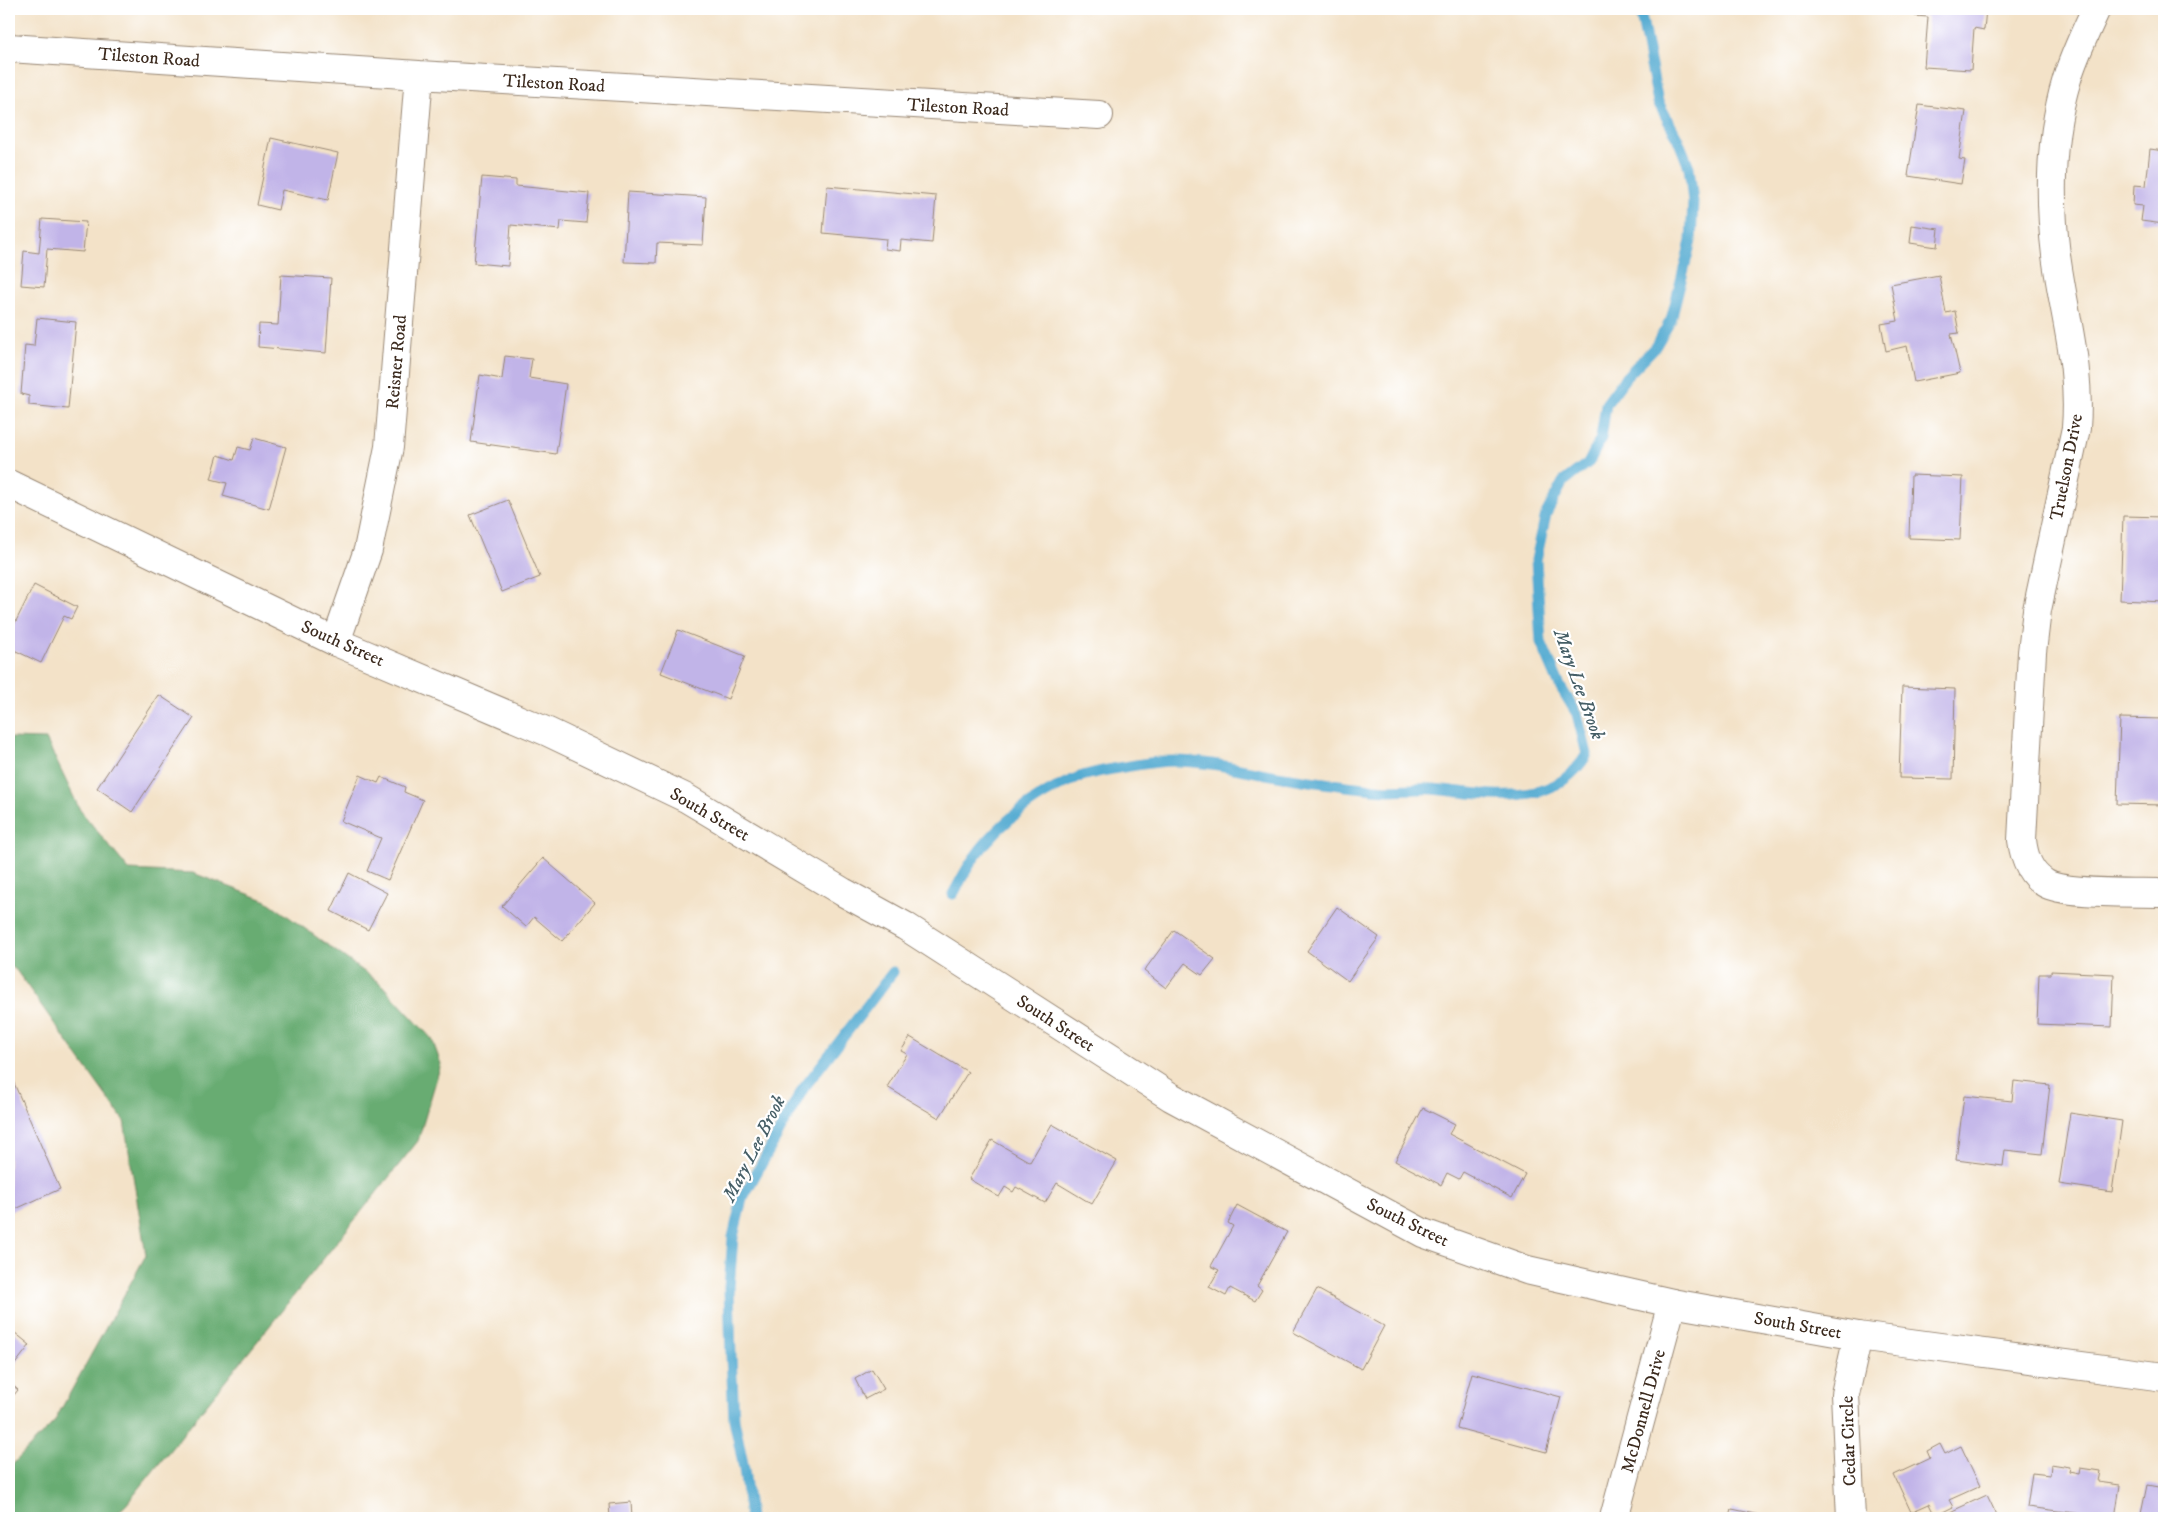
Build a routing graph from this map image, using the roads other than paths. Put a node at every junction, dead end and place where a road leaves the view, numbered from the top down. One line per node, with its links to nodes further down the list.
1 (2096, 9): 7 (street, Truelson Drive)
2 (9, 48): 3 (street, Tileston Road)
3 (419, 75): 4 (street, Tileston Road); 6 (street, Reisner Road)
4 (1099, 115)
5 (9, 484): 6 (street, South Street)
6 (336, 642): 8 (street, South Street)
7 (2164, 893)
8 (1672, 1303): 9 (street, South Street); 11 (street, McDonnell Drive)
9 (1858, 1336): 10 (street, South Street); 12 (street, Cedar Circle)
10 (2164, 1377)
11 (1614, 1518)
12 (1851, 1518)

